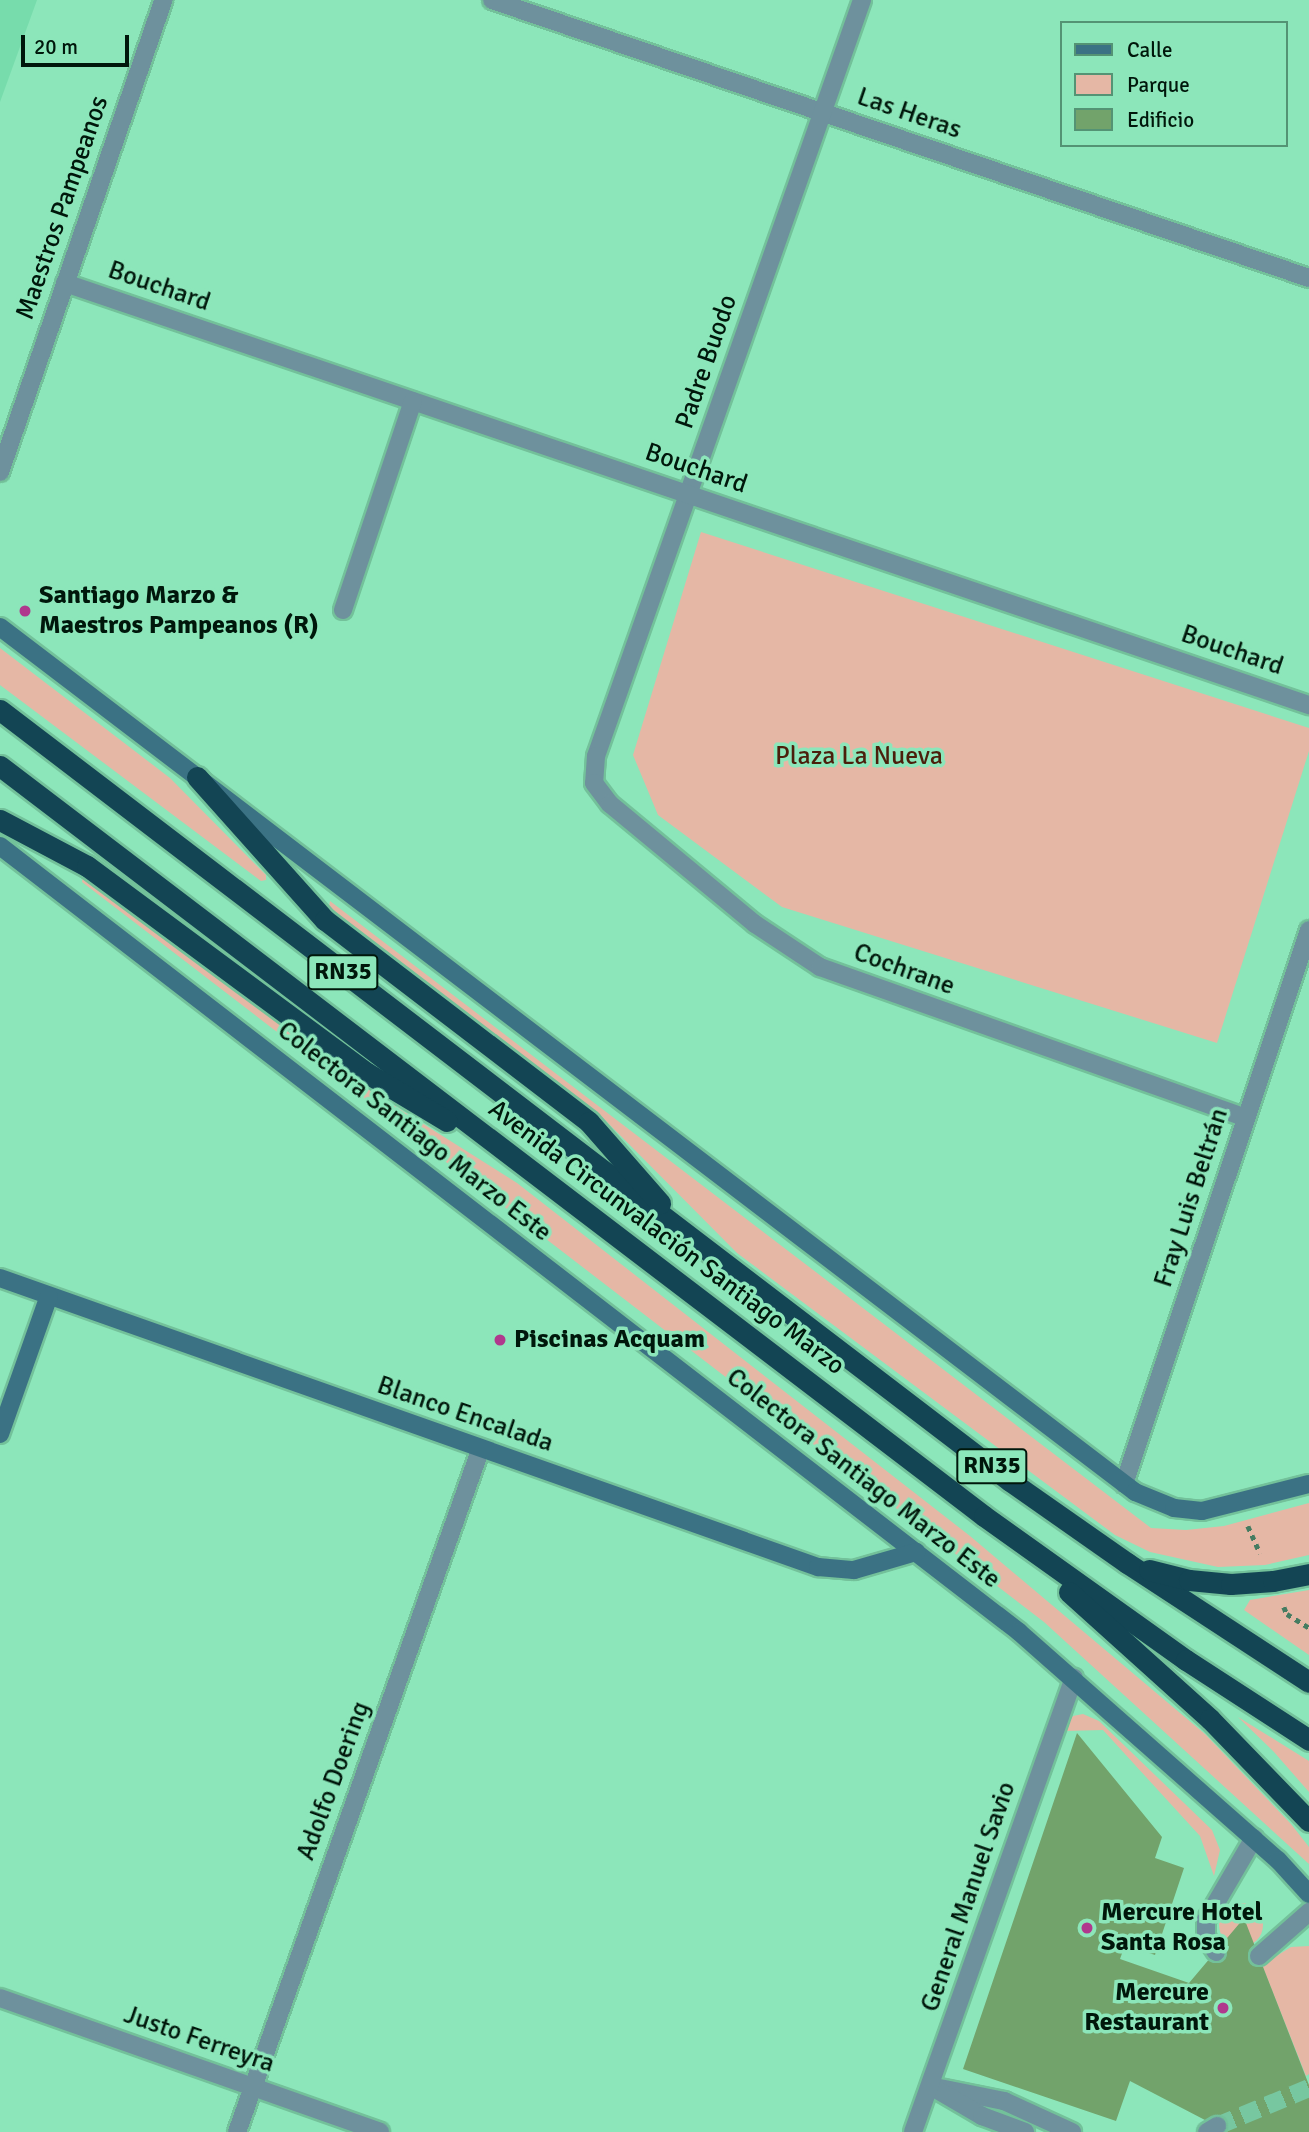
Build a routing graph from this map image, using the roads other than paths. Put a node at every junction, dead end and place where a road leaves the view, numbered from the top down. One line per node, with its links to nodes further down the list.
1 (163, 0): 6 (street, Maestros Pampeanos)
2 (492, 0): 4 (street, Las Heras)
3 (862, 0): 4 (street, Padre Buodo)
4 (823, 112): 5 (street, Las Heras); 9 (street, Padre Buodo)
5 (1309, 278)
6 (65, 283): 7 (street, Bouchard); 8 (street, Maestros Pampeanos)
7 (413, 401): 9 (street, Bouchard); 10 (street)
8 (0, 472)
9 (688, 494): 12 (street, Bouchard); 16 (street, Padre Buodo)
10 (343, 610)
11 (0, 627): 15 (street)
12 (1309, 705)
13 (0, 710): 22 (highway, Avenida Circunvalación Santiago Marzo / RN35)
14 (0, 766): 21 (highway, Avenida Circunvalación Santiago Marzo / RN35)
15 (197, 777): 22 (highway); 27 (street)
16 (594, 783): 20 (street, Cochrane)
17 (0, 820): 21 (highway)
18 (0, 846): 30 (street, Colectora Santiago Marzo Este)
19 (1309, 930): 20 (street, Fray Luis Beltrán)
20 (1247, 1118): 27 (street, Fray Luis Beltrán)
21 (521, 1163): 29 (highway, Avenida Circunvalación Santiago Marzo / RN35)
22 (687, 1234): 31 (highway, Avenida Circunvalación Santiago Marzo / RN35)
23 (0, 1278): 24 (street, Blanco Encalada)
24 (49, 1296): 25 (street); 26 (street, Blanco Encalada)
25 (0, 1434)
26 (481, 1448): 30 (street, Blanco Encalada); 44 (street, Adolfo Doering)
27 (1124, 1484): 28 (street)
28 (1309, 1484)
29 (984, 1516): 35 (highway, Avenida Circunvalación Santiago Marzo / RN35); 36 (highway)
30 (916, 1552): 33 (street, Colectora Santiago Marzo Este)
31 (1127, 1563): 32 (highway); 34 (highway, Avenida Circunvalación Santiago Marzo / RN35)
32 (1309, 1574)
33 (1074, 1678): 37 (street, Colectora Santiago Marzo Este); 43 (street, General Manuel Savio)
34 (1309, 1682)
35 (1309, 1740)
36 (1309, 1821)
37 (1254, 1838): 38 (street, Colectora Santiago Marzo Este); 40 (street)
38 (1309, 1894)
39 (1309, 1912): 41 (street)
40 (1216, 1952)
41 (1259, 1956)
42 (0, 1998): 44 (street, Justo Ferreyra)
43 (930, 2086): 47 (street, General Manuel Savio); 48 (street); 49 (street)
44 (253, 2087): 45 (street, Adolfo Doering); 46 (street, Justo Ferreyra)
45 (237, 2132)
46 (380, 2132)
47 (913, 2132)
48 (1025, 2132)
49 (1072, 2132)

